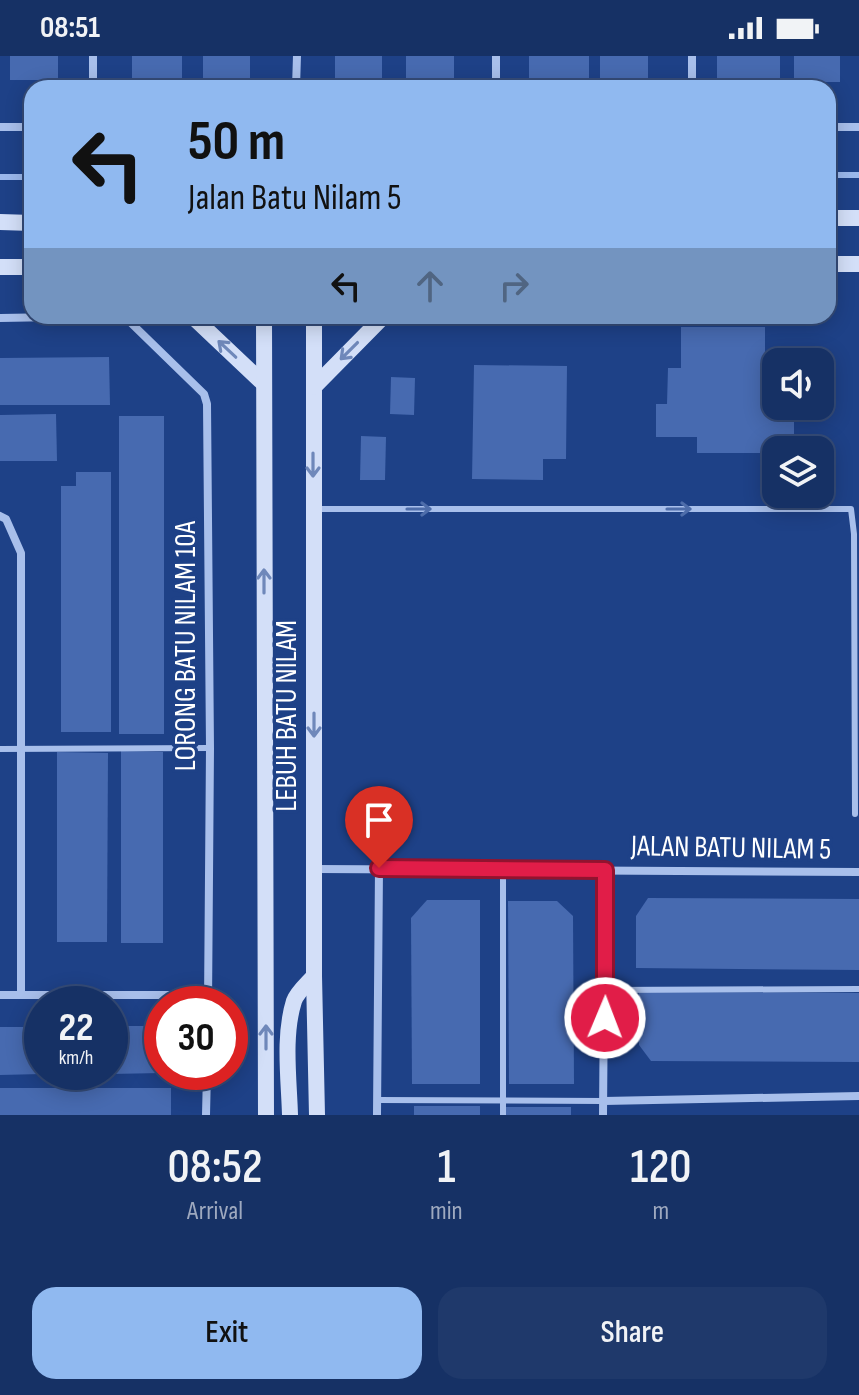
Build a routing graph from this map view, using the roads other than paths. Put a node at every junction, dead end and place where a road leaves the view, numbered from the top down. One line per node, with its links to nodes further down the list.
1 (93, 56): 5 (street)
2 (297, 56): 6 (street)
3 (496, 56): 7 (street)
4 (692, 56): 8 (street)
5 (93, 80)
6 (296, 80)
7 (496, 80)
8 (692, 80)
9 (0, 127): 10 (street)
10 (24, 127)
11 (836, 127): 12 (street)
12 (859, 127)
13 (836, 218): 14 (main road)
14 (859, 218)
15 (0, 222): 16 (main road)
16 (24, 223)
17 (836, 264): 18 (main road)
18 (859, 264)
19 (0, 267): 20 (main road)
20 (24, 267)
21 (0, 318): 22 (street, LORONG BATU NILAM 10A)
22 (24, 318)
23 (132, 324): 33 (street, LORONG BATU NILAM 10A)
24 (200, 324): 28 (main road, one-way to 24)
25 (264, 324): 28 (main road, LEBUH BATU NILAM)
26 (314, 324): 29 (main road, LEBUH BATU NILAM)
27 (376, 324): 29 (main road, one-way to 29)
28 (263, 383): 54 (main road, LEBUH BATU NILAM, one-way to 28)
29 (314, 387): 30 (main road, LEBUH BATU NILAM, one-way to 30)
30 (313, 509): 35 (lane, one-way to 35); 37 (main road, LEBUH BATU NILAM, one-way to 37)
31 (0, 516): 32 (street)
32 (21, 748): 33 (lane); 34 (lane); 46 (street)
33 (210, 748): 42 (street, LORONG BATU NILAM 10A)
34 (0, 749)
35 (855, 814)
36 (379, 868): 37 (street, JALAN BATU NILAM 5); 38 (street, JALAN BATU NILAM 5); 51 (street)
37 (315, 869): 41 (main road, LEBUH BATU NILAM)
38 (503, 869): 39 (street, JALAN BATU NILAM 5); 50 (lane)
39 (605, 870): 40 (street, JALAN BATU NILAM 5); 44 (street)
40 (859, 872)
41 (314, 976): 55 (main road); 56 (main road, LEBUH BATU NILAM)
42 (208, 986)
43 (859, 989): 44 (lane)
44 (605, 990): 52 (street)
45 (0, 995): 46 (street)
46 (21, 995): 47 (street)
47 (144, 998)
48 (207, 1090): 53 (street)
49 (859, 1096): 52 (street)
50 (504, 1099): 51 (lane); 52 (lane); 58 (lane)
51 (377, 1100): 57 (street)
52 (604, 1101): 59 (street)
53 (206, 1115)
54 (266, 1115)
55 (290, 1115)
56 (317, 1115)
57 (377, 1115)
58 (503, 1115)
59 (603, 1115)

